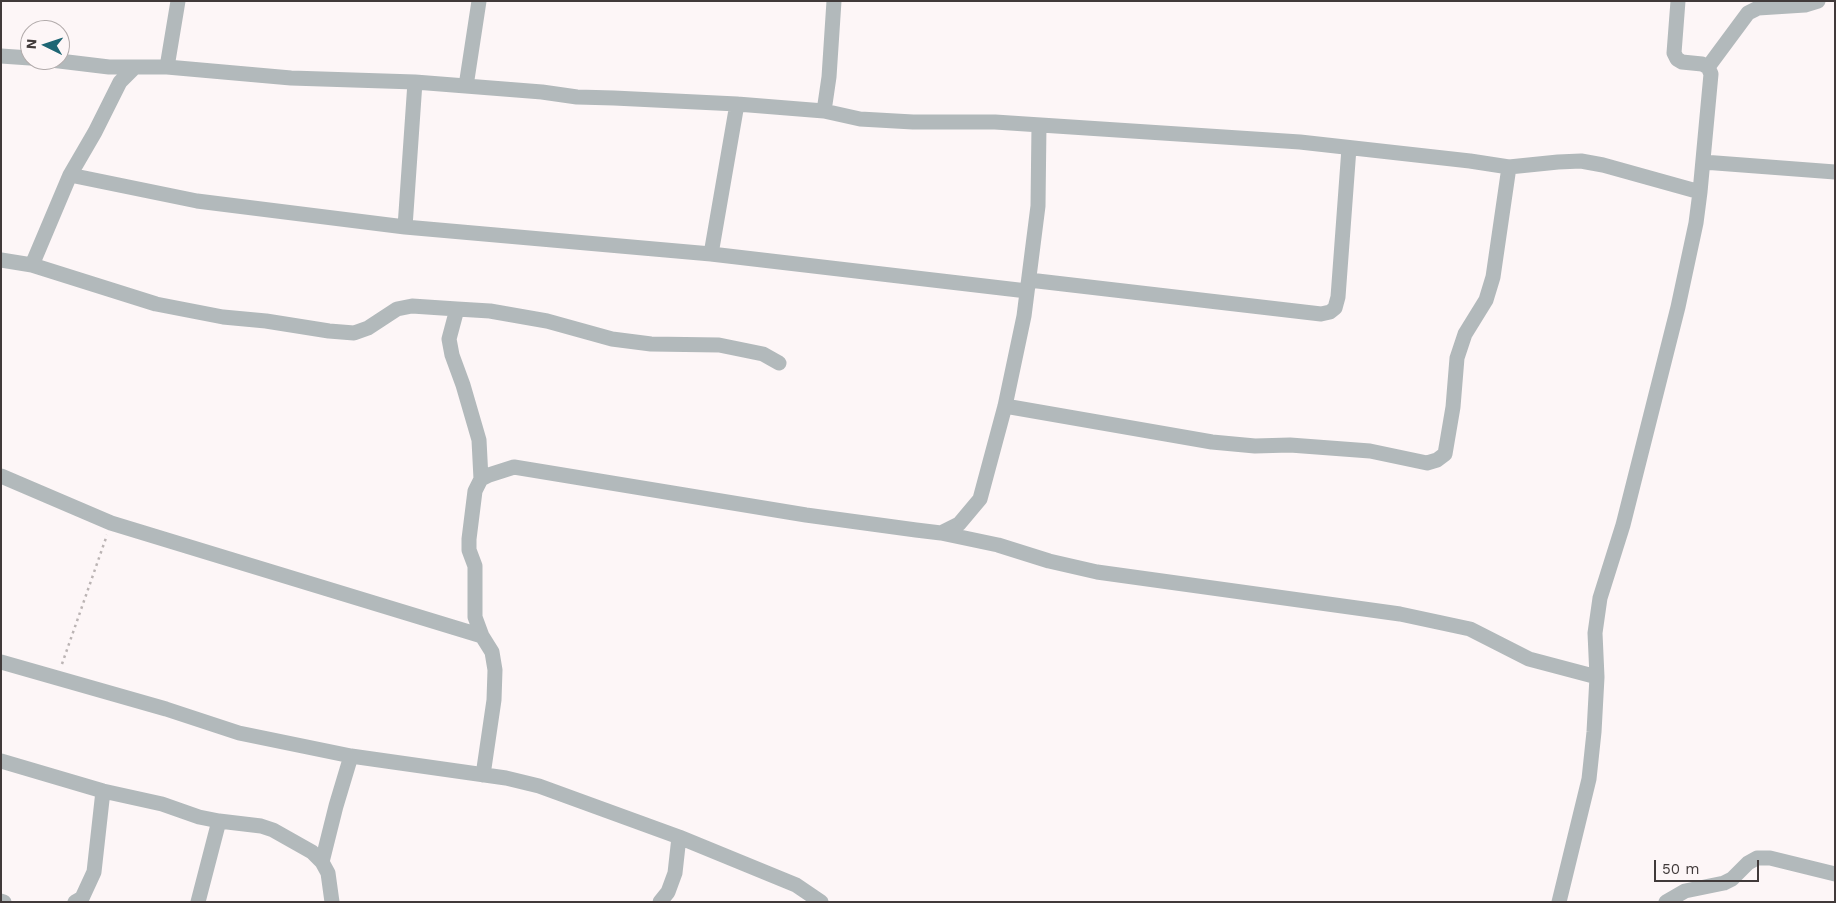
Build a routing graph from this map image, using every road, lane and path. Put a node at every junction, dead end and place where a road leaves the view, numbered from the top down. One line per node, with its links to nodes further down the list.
1 (178, 1): 9 (street)
2 (479, 1): 13 (street)
3 (834, 1): 15 (street)
4 (1678, 1): 11 (street)
5 (1818, 1): 11 (street)
6 (1, 56): 7 (street)
7 (20, 57)
8 (70, 62): 10 (street)
9 (167, 66): 10 (street); 12 (street)
10 (134, 67): 21 (street)
11 (1708, 67): 18 (street)
12 (415, 82): 13 (street); 23 (street)
13 (466, 86): 14 (street)
14 (737, 104): 15 (street); 24 (street)
15 (824, 111): 16 (street)
16 (1039, 125): 17 (street); 27 (street)
17 (1349, 148): 19 (street); 27 (street)
18 (1703, 162): 20 (street); 22 (street)
19 (1510, 167): 22 (street); 30 (street)
20 (1835, 172)
21 (70, 175): 23 (street); 26 (street)
22 (1700, 192): 37 (street)
23 (405, 227): 24 (street)
24 (712, 254): 27 (street)
25 (1, 260): 26 (street)
26 (32, 265): 28 (street)
27 (1028, 285): 30 (street)
28 (457, 309): 29 (street); 32 (street)
29 (778, 363)
30 (1005, 406): 34 (street)
31 (1, 476): 33 (street)
32 (481, 479): 34 (street); 35 (street)
33 (111, 523): 35 (street); 38 (path)
34 (941, 533): 37 (street)
35 (482, 636): 41 (street)
36 (1, 662): 38 (street)
37 (1597, 677): 52 (street)
38 (57, 678): 39 (street)
39 (351, 756): 41 (street); 45 (street)
40 (1, 761): 42 (street)
41 (483, 775): 44 (street)
42 (103, 791): 43 (street); 47 (street)
43 (219, 821): 45 (street); 48 (street)
44 (679, 837): 50 (street); 51 (street)
45 (322, 862): 49 (street)
46 (1835, 874): 53 (street)
47 (75, 902)
48 (198, 902)
49 (332, 902)
50 (660, 902)
51 (822, 902)
52 (1559, 902)
53 (1666, 902)

